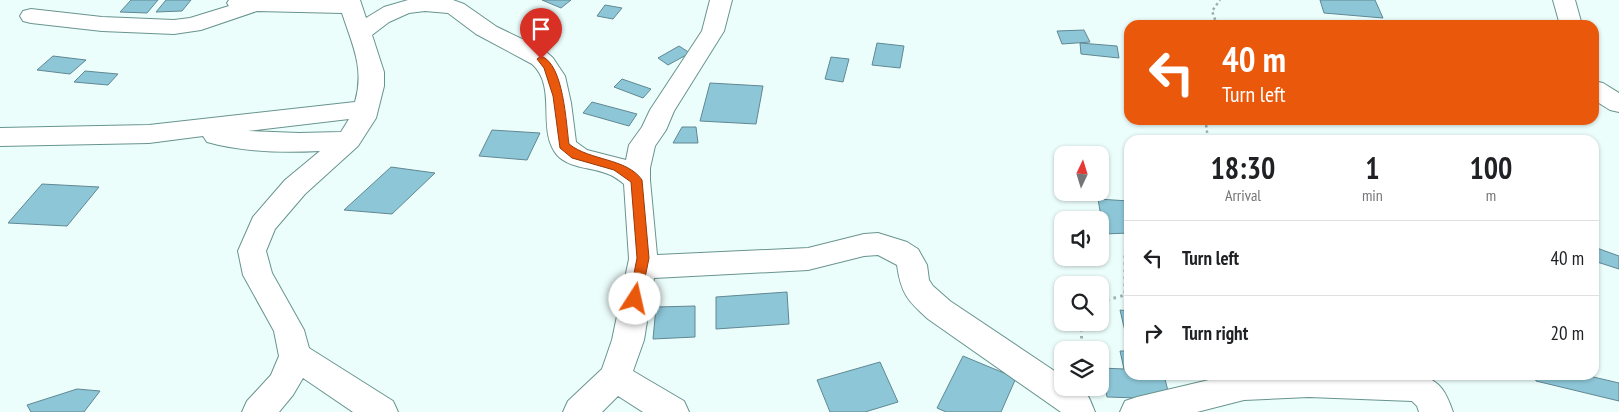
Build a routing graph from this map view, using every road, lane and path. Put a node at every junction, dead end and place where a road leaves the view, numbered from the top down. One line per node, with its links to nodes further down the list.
1 (227, 0): 7 (street)
2 (721, 0): 18 (street)
3 (1220, 0): 9 (path)
4 (1564, 0): 10 (street)
5 (350, 3): 7 (street); 11 (street)
6 (456, 3): 11 (street); 18 (street)
7 (256, 4): 8 (street)
8 (32, 16)
9 (1215, 20)
10 (1570, 20)
11 (359, 34): 14 (street)
12 (1599, 91): 13 (street)
13 (1619, 104)
14 (366, 109): 15 (street); 17 (street)
15 (187, 131): 16 (street); 17 (street)
16 (0, 137)
17 (349, 140): 22 (street)
18 (637, 180): 19 (street)
19 (641, 267): 23 (street); 28 (street)
20 (1124, 295): 21 (path)
21 (1109, 299)
22 (295, 356): 24 (street); 25 (street)
23 (615, 378): 26 (street); 27 (street)
24 (259, 412)
25 (381, 412)
26 (580, 412)
27 (672, 412)
28 (1078, 412)
29 (1137, 412): 30 (street)
30 (1436, 412)

